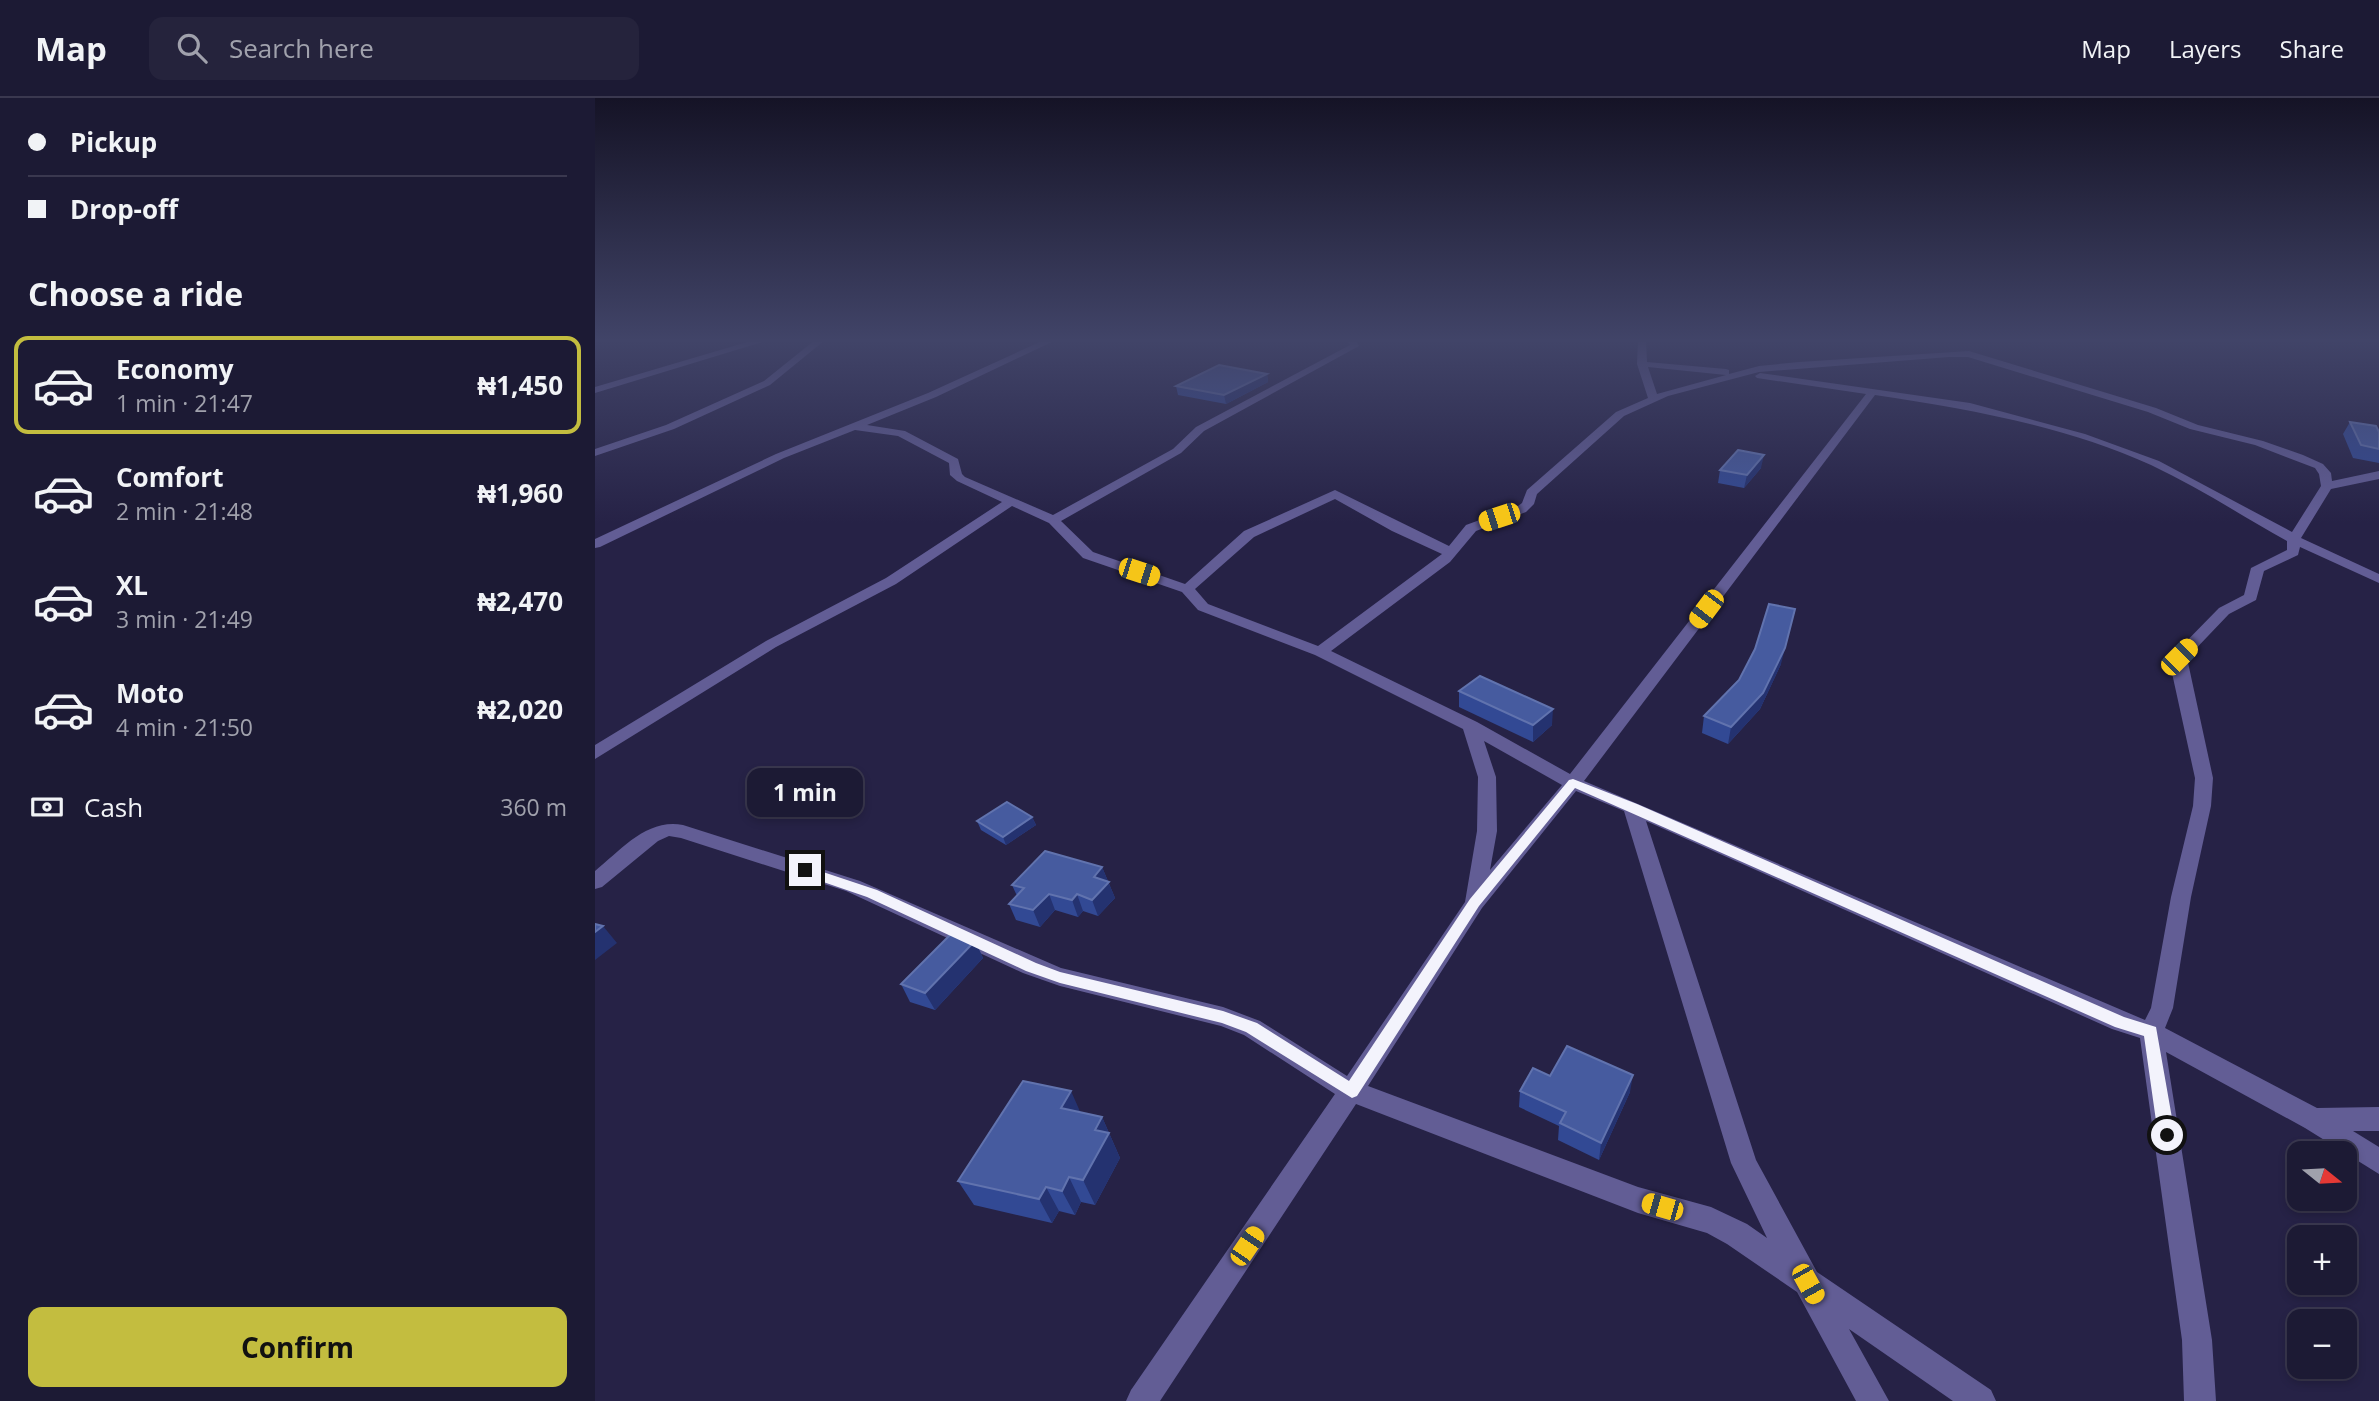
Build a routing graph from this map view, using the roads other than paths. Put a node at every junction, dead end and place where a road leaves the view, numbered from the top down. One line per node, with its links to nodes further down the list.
1 (728, 401): 9 (street)
2 (917, 401): 8 (street)
3 (1253, 401): 13 (street)
4 (1647, 401): 16 (street)
5 (1865, 401): 22 (street)
6 (1936, 401): 14 (street)
7 (2122, 401): 11 (street)
8 (853, 426): 12 (street); 15 (street)
9 (595, 453)
10 (2379, 475): 11 (street)
11 (2327, 486): 14 (street)
12 (1012, 501): 13 (street); 21 (street)
13 (1053, 520): 18 (street)
14 (2294, 539): 17 (street); 26 (street)
15 (595, 544)
16 (1450, 552): 18 (street); 19 (street)
17 (2379, 579)
18 (1187, 589): 19 (street)
19 (1319, 652): 20 (street)
20 (1471, 726): 22 (street); 25 (street)
21 (595, 753)
22 (1573, 783): 23 (street); 25 (street)
23 (1632, 807): 26 (street); 31 (street)
24 (595, 882): 27 (street)
25 (1475, 903): 27 (street)
26 (2151, 1032): 29 (street); 35 (street)
27 (1352, 1091): 31 (street); 32 (street)
28 (2379, 1119): 29 (street)
29 (2314, 1120): 30 (street)
30 (2379, 1161)
31 (1808, 1284): 33 (street); 34 (street)
32 (1142, 1401)
33 (1873, 1401)
34 (1980, 1401)
35 (2200, 1401)

